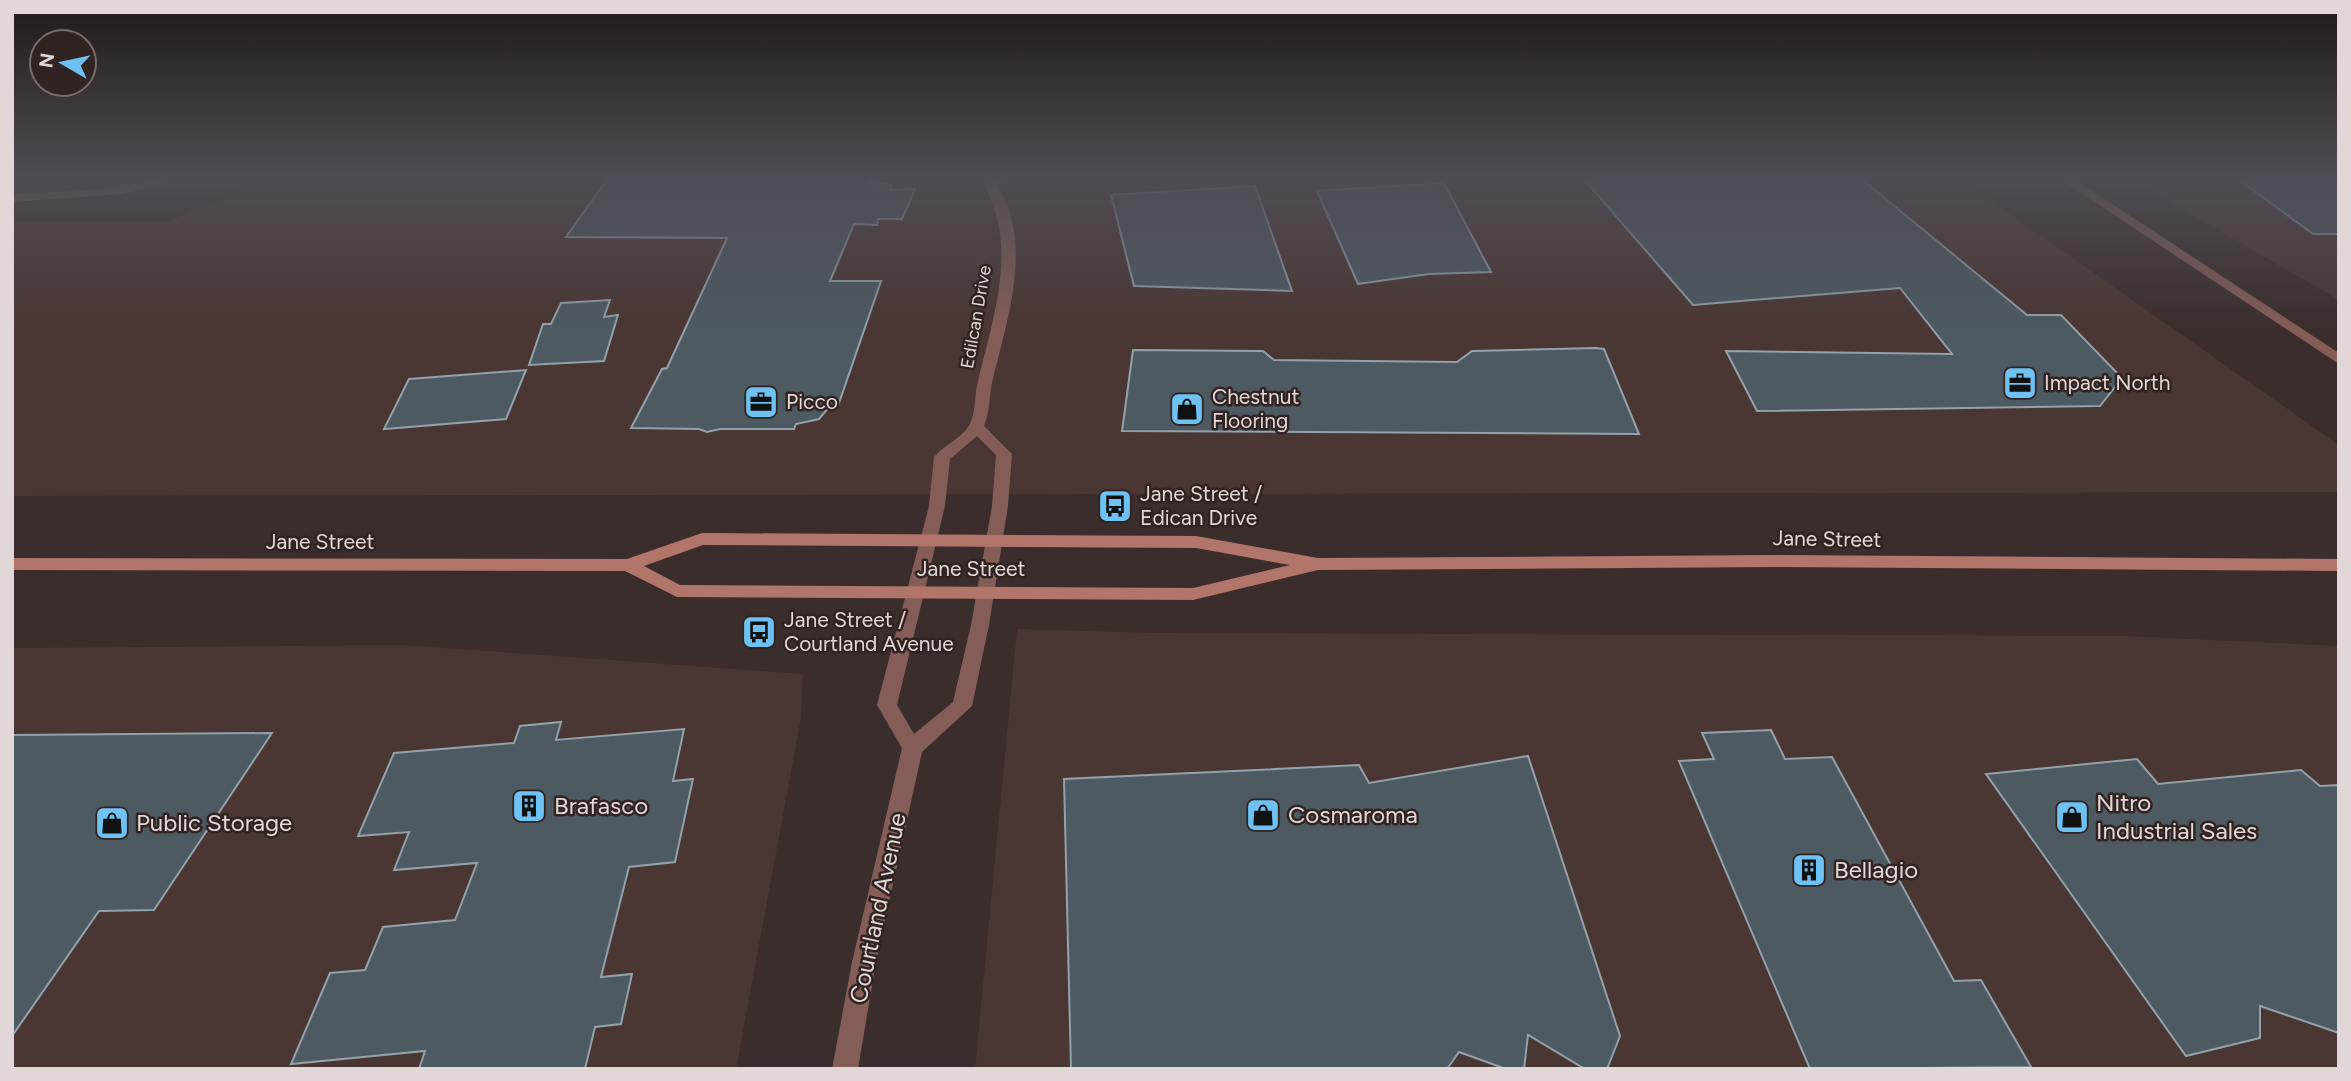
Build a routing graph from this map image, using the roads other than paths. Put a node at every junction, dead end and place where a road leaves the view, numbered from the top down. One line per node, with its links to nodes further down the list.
1 (1007, 227): 4 (street, Edilcan Drive)
2 (2139, 227): 3 (street)
3 (2339, 360)
4 (977, 427): 5 (street); 6 (street)
5 (929, 540): 6 (main road, Jane Street); 9 (main road, Jane Street); 11 (street)
6 (994, 541): 8 (main road, Jane Street); 12 (street)
7 (12, 564): 9 (main road, Jane Street)
8 (1318, 564): 10 (main road, Jane Street); 12 (main road, Jane Street)
9 (628, 565): 11 (main road, Jane Street)
10 (2338, 565)
11 (917, 592): 12 (main road, Jane Street); 13 (street)
12 (985, 592): 13 (street)
13 (912, 748): 14 (street, Courtland Avenue)
14 (845, 1069)

